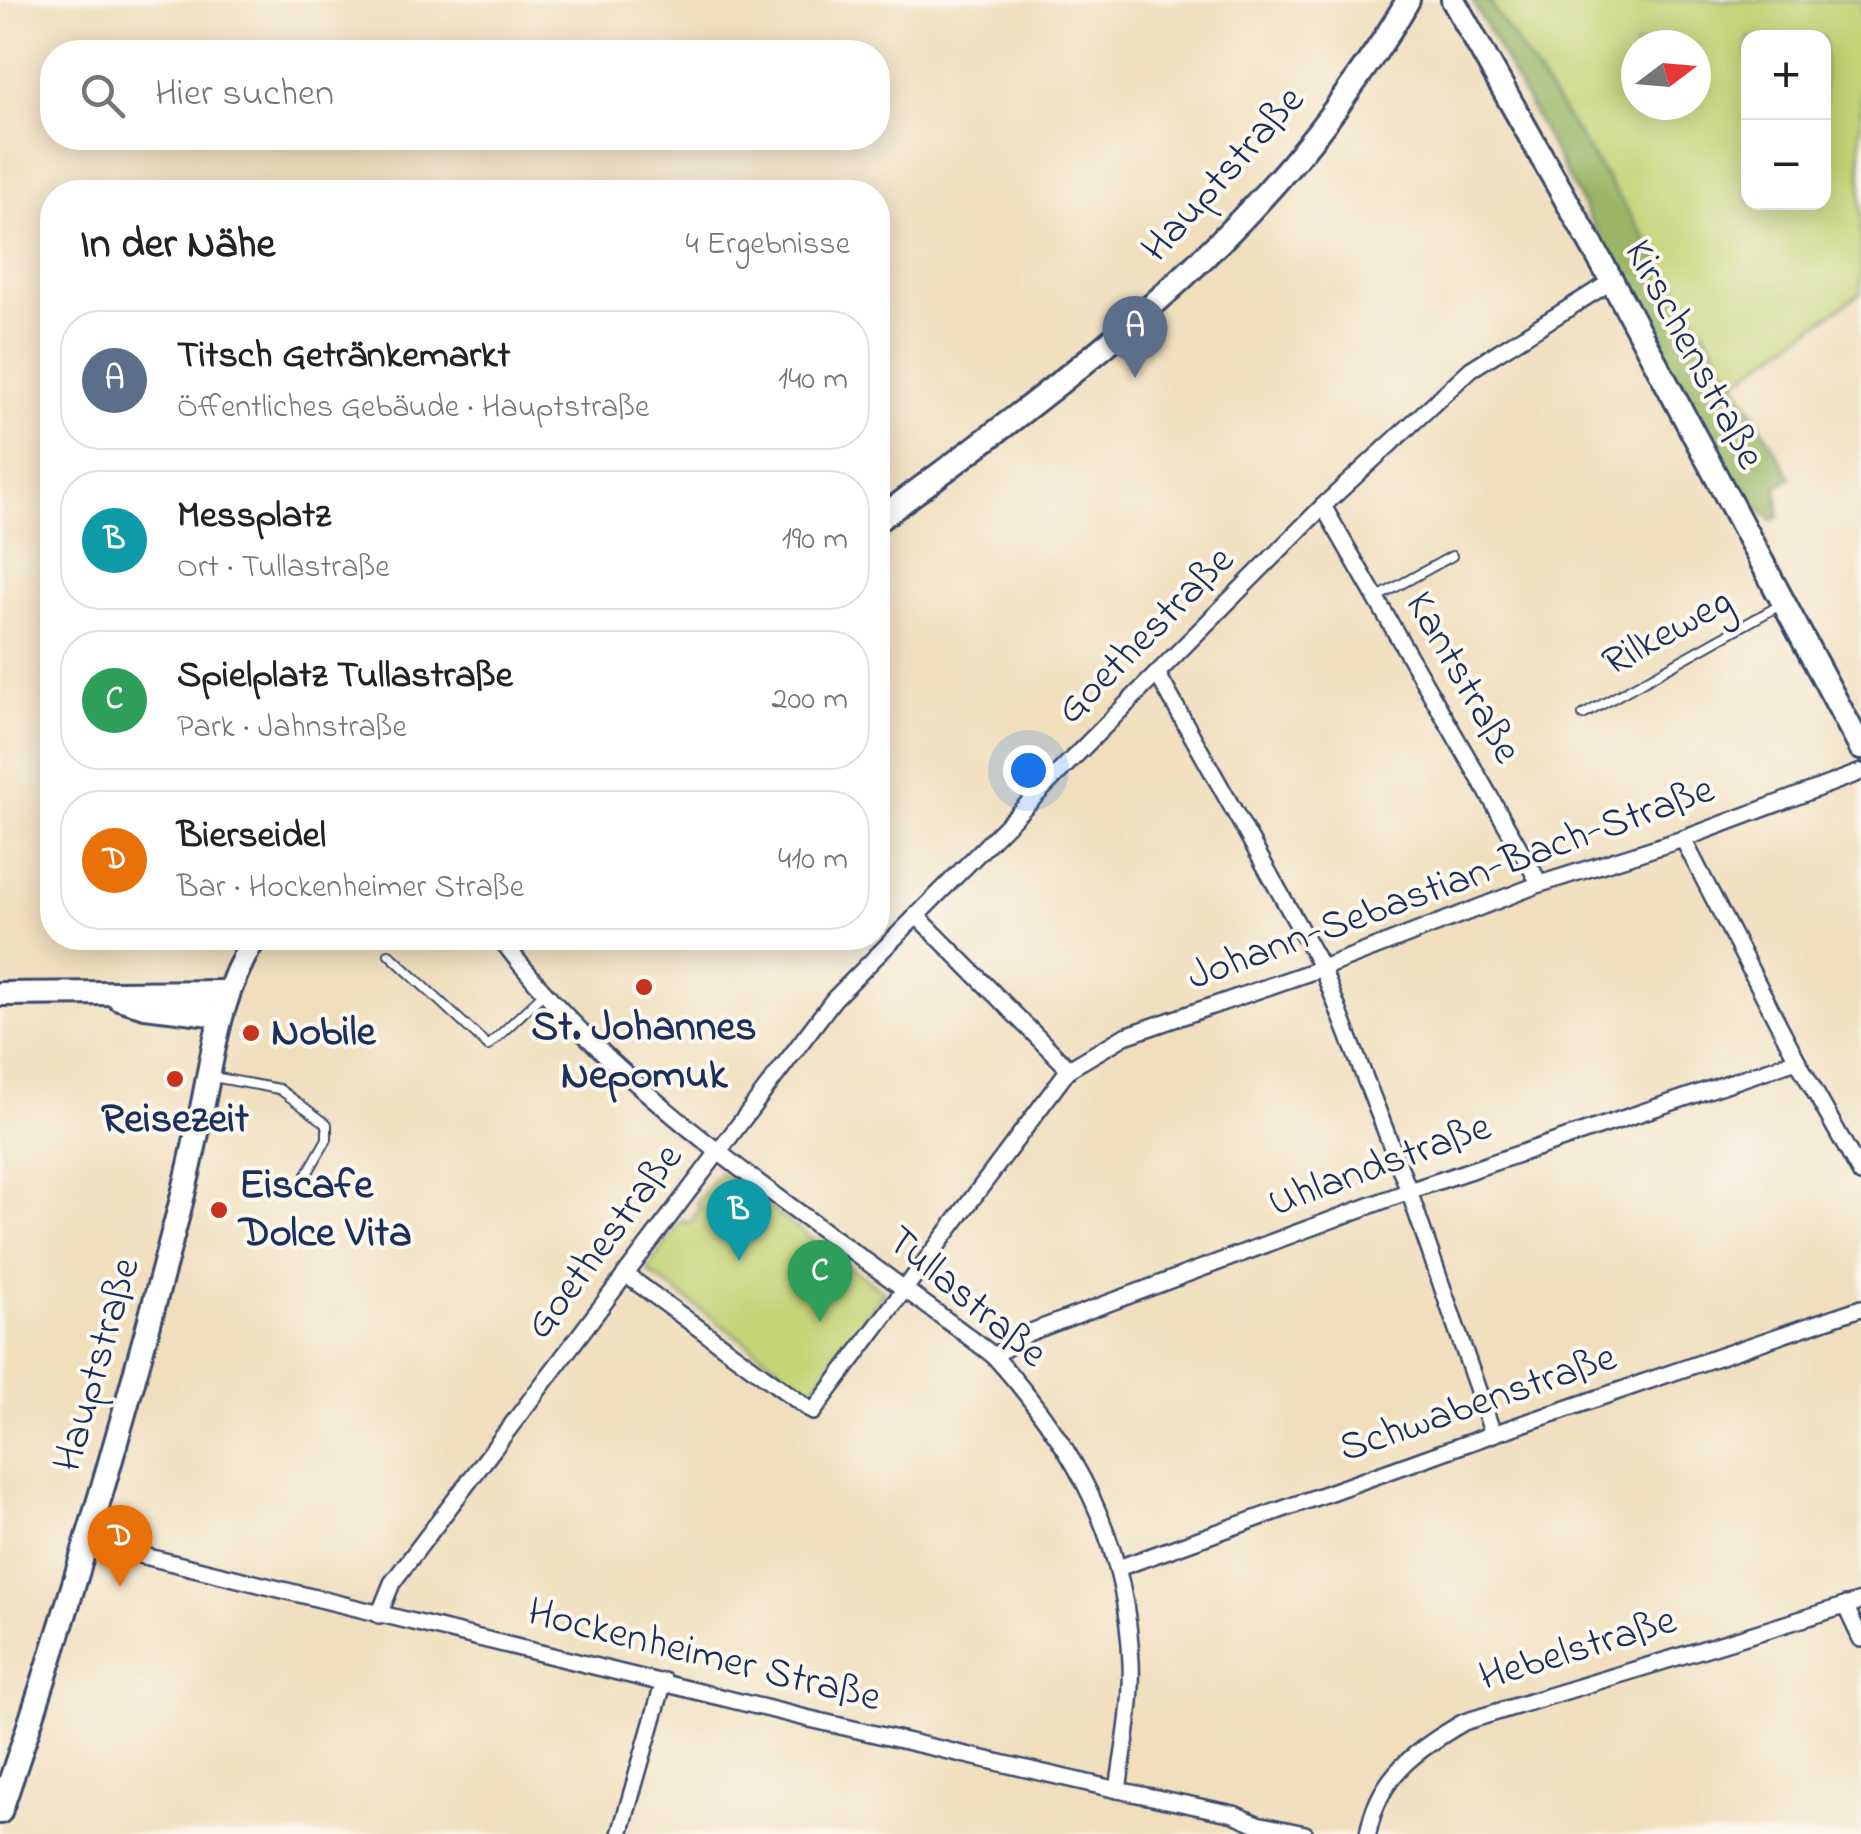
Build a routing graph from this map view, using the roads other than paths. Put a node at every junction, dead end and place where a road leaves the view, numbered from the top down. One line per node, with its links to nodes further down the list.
1 (1408, 0): 5 (street, Hauptstraße)
2 (1453, 0): 3 (street, Kirschenstraße)
3 (1612, 280): 4 (street, Goethestraße); 8 (street, Kirschenstraße)
4 (1323, 506): 7 (street, Kantstraße); 9 (street, Goethestraße)
5 (890, 511)
6 (1452, 556): 7 (lane)
7 (1376, 598): 14 (street, Kantstraße)
8 (1782, 604): 10 (lane, Rilkeweg); 11 (street, Kirschenstraße)
9 (1158, 674): 15 (street, Goethestraße); 21 (street)
10 (1583, 715)
11 (1861, 748)
12 (1861, 772): 13 (street, Johann-Sebastian-Bach-Straße)
13 (1683, 840): 14 (street, Johann-Sebastian-Bach-Straße); 27 (street)
14 (1540, 884): 21 (street, Johann-Sebastian-Bach-Straße)
15 (916, 915): 16 (street, Goethestraße); 28 (street)
16 (890, 942)
17 (249, 950): 22 (street, Hauptstraße)
18 (510, 950): 23 (street, Tullastraße)
19 (882, 950): 30 (street, Goethestraße)
20 (389, 954): 23 (lane)
21 (1322, 968): 28 (street, Johann-Sebastian-Bach-Straße); 33 (street)
22 (227, 992): 25 (street); 26 (street, Hauptstraße)
23 (544, 993): 30 (street, Tullastraße)
24 (0, 994): 25 (street)
25 (111, 995): 26 (street)
26 (219, 1016): 29 (street, Hauptstraße)
27 (1798, 1060): 32 (street); 33 (street, Uhlandstraße)
28 (1069, 1069): 35 (street)
29 (208, 1076): 31 (lane); 39 (street, Hauptstraße)
30 (717, 1151): 34 (street, Goethestraße); 35 (street, Tullastraße)
31 (307, 1174)
32 (1861, 1174)
33 (1408, 1191): 37 (street, Uhlandstraße); 38 (street)
34 (626, 1274): 35 (street); 42 (street, Goethestraße)
35 (906, 1288): 37 (street, Tullastraße)
36 (1861, 1308): 38 (street, Schwabenstraße)
37 (994, 1356): 40 (street, Tullastraße)
38 (1493, 1434): 40 (street, Schwabenstraße)
39 (87, 1542): 42 (street, Hockenheimer Straße); 46 (street, Hauptstraße)
40 (1118, 1568): 45 (street, Tullastraße)
41 (1853, 1603): 43 (street); 49 (street, Hebelstraße)
42 (379, 1615): 44 (street, Hockenheimer Straße)
43 (1861, 1638)
44 (664, 1680): 45 (street, Hockenheimer Straße); 47 (street)
45 (1118, 1790): 48 (street, Hockenheimer Straße)
46 (0, 1812)
47 (620, 1834)
48 (1304, 1834)
49 (1368, 1834)

